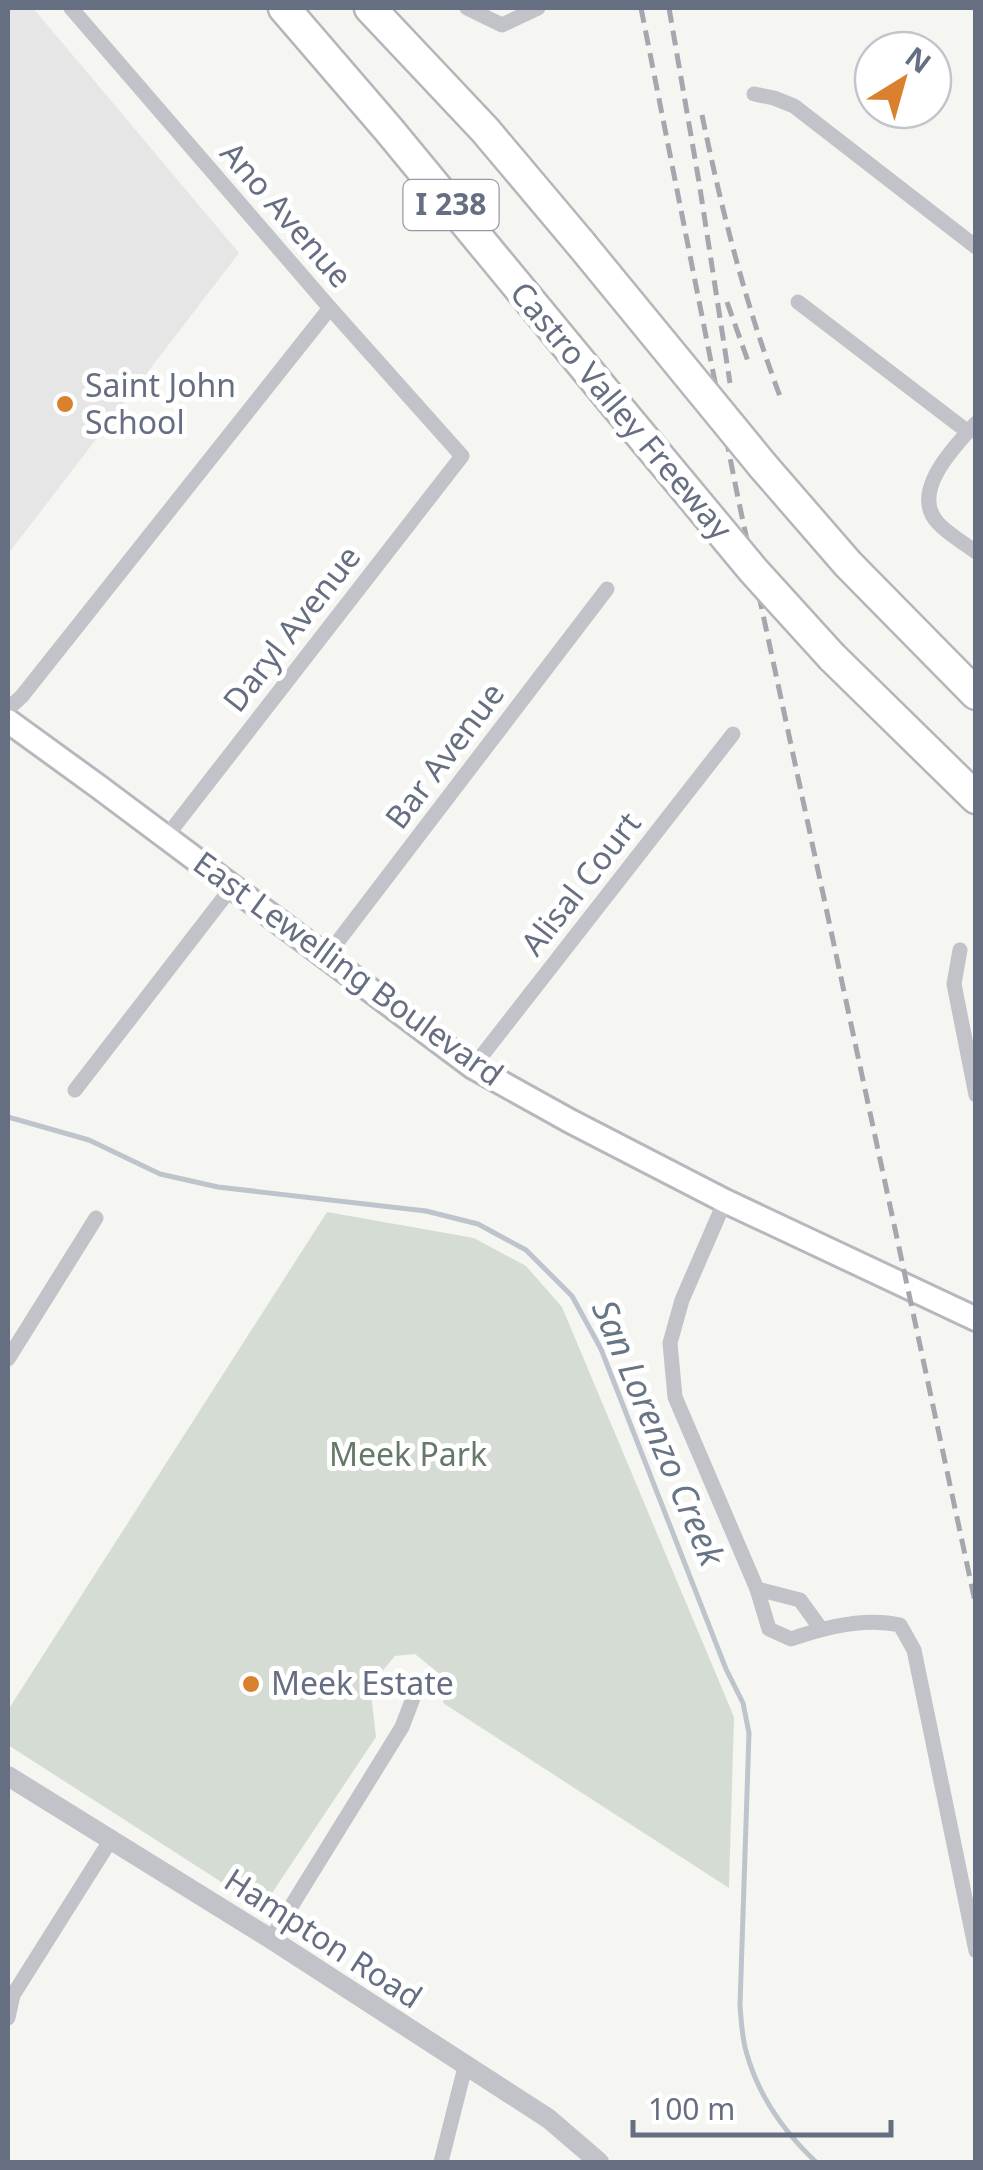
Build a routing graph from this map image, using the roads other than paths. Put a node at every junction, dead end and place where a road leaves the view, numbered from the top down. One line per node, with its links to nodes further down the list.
1 (72, 8): 9 (street, Ano Avenue)
2 (284, 8): 18 (highway, Castro Valley Freeway / I 238, bridge)
3 (370, 8): 14 (highway, I 238, bridge)
4 (467, 8): 5 (street)
5 (538, 8)
6 (754, 94): 7 (street)
7 (976, 247)
8 (798, 302): 10 (street)
9 (330, 308): 11 (street, Ano Avenue); 15 (street)
10 (972, 427): 12 (street)
11 (462, 456): 19 (street, Daryl Avenue)
12 (976, 552)
13 (607, 589): 22 (street, Bar Avenue)
14 (976, 694)
15 (8, 709)
16 (8, 721): 19 (main road, East Lewelling Boulevard)
17 (733, 734): 23 (street, Alisal Court)
18 (976, 798)
19 (166, 837): 20 (main road, East Lewelling Boulevard)
20 (232, 887): 22 (main road, East Lewelling Boulevard); 24 (street)
21 (960, 950): 25 (street)
22 (326, 957): 23 (main road, East Lewelling Boulevard)
23 (473, 1068): 26 (main road, East Lewelling Boulevard)
24 (75, 1090)
25 (975, 1092)
26 (724, 1201): 28 (main road, East Lewelling Boulevard); 30 (street)
27 (96, 1218): 29 (street)
28 (976, 1319)
29 (8, 1359)
30 (757, 1589): 31 (street); 31 (street)
31 (821, 1629): 36 (street)
32 (415, 1693): 35 (street)
33 (8, 1776): 34 (street, Hampton Road)
34 (110, 1842): 35 (street, Hampton Road); 37 (street)
35 (271, 1940): 38 (street, Hampton Road)
36 (976, 1951)
37 (8, 2018)
38 (465, 2066): 39 (street); 40 (street, Hampton Road)
39 (441, 2162)
40 (599, 2162)

